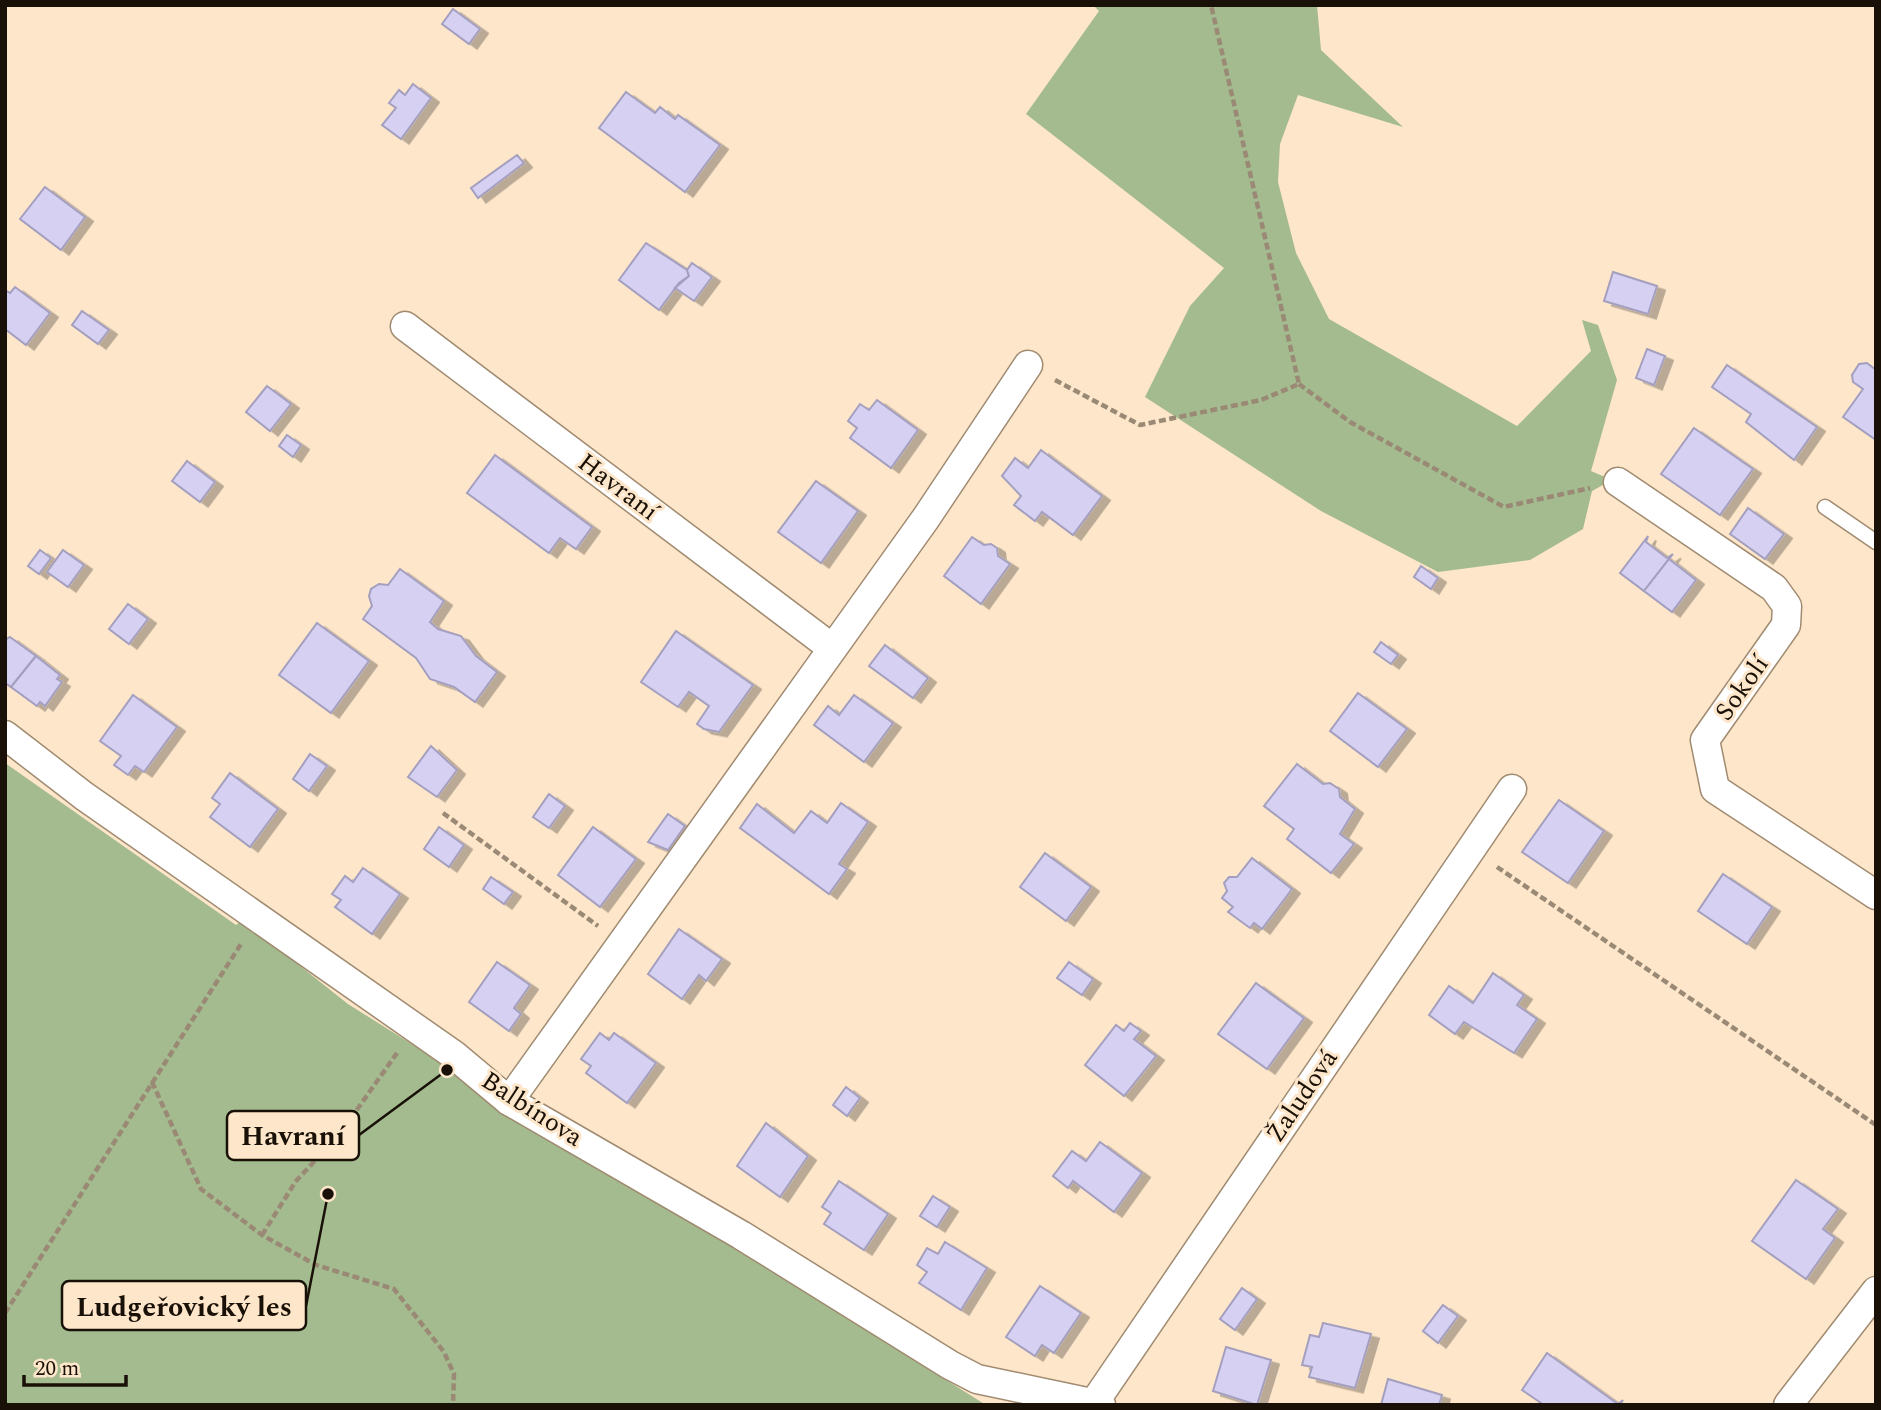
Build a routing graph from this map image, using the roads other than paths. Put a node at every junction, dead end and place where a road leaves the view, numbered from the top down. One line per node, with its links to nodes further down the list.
1 (405, 326): 6 (street, Havraní)
2 (1028, 365): 6 (street)
3 (1618, 482): 9 (street, Sokolí)
4 (1825, 507): 5 (lane)
5 (1876, 542)
6 (832, 648): 10 (street)
7 (5, 735): 10 (street, Balbínova)
8 (1512, 789): 12 (street, Žaludová)
9 (1876, 895)
10 (509, 1101): 12 (street, Balbínova)
11 (1876, 1291): 13 (street)
12 (1097, 1404)
13 (1788, 1405)

